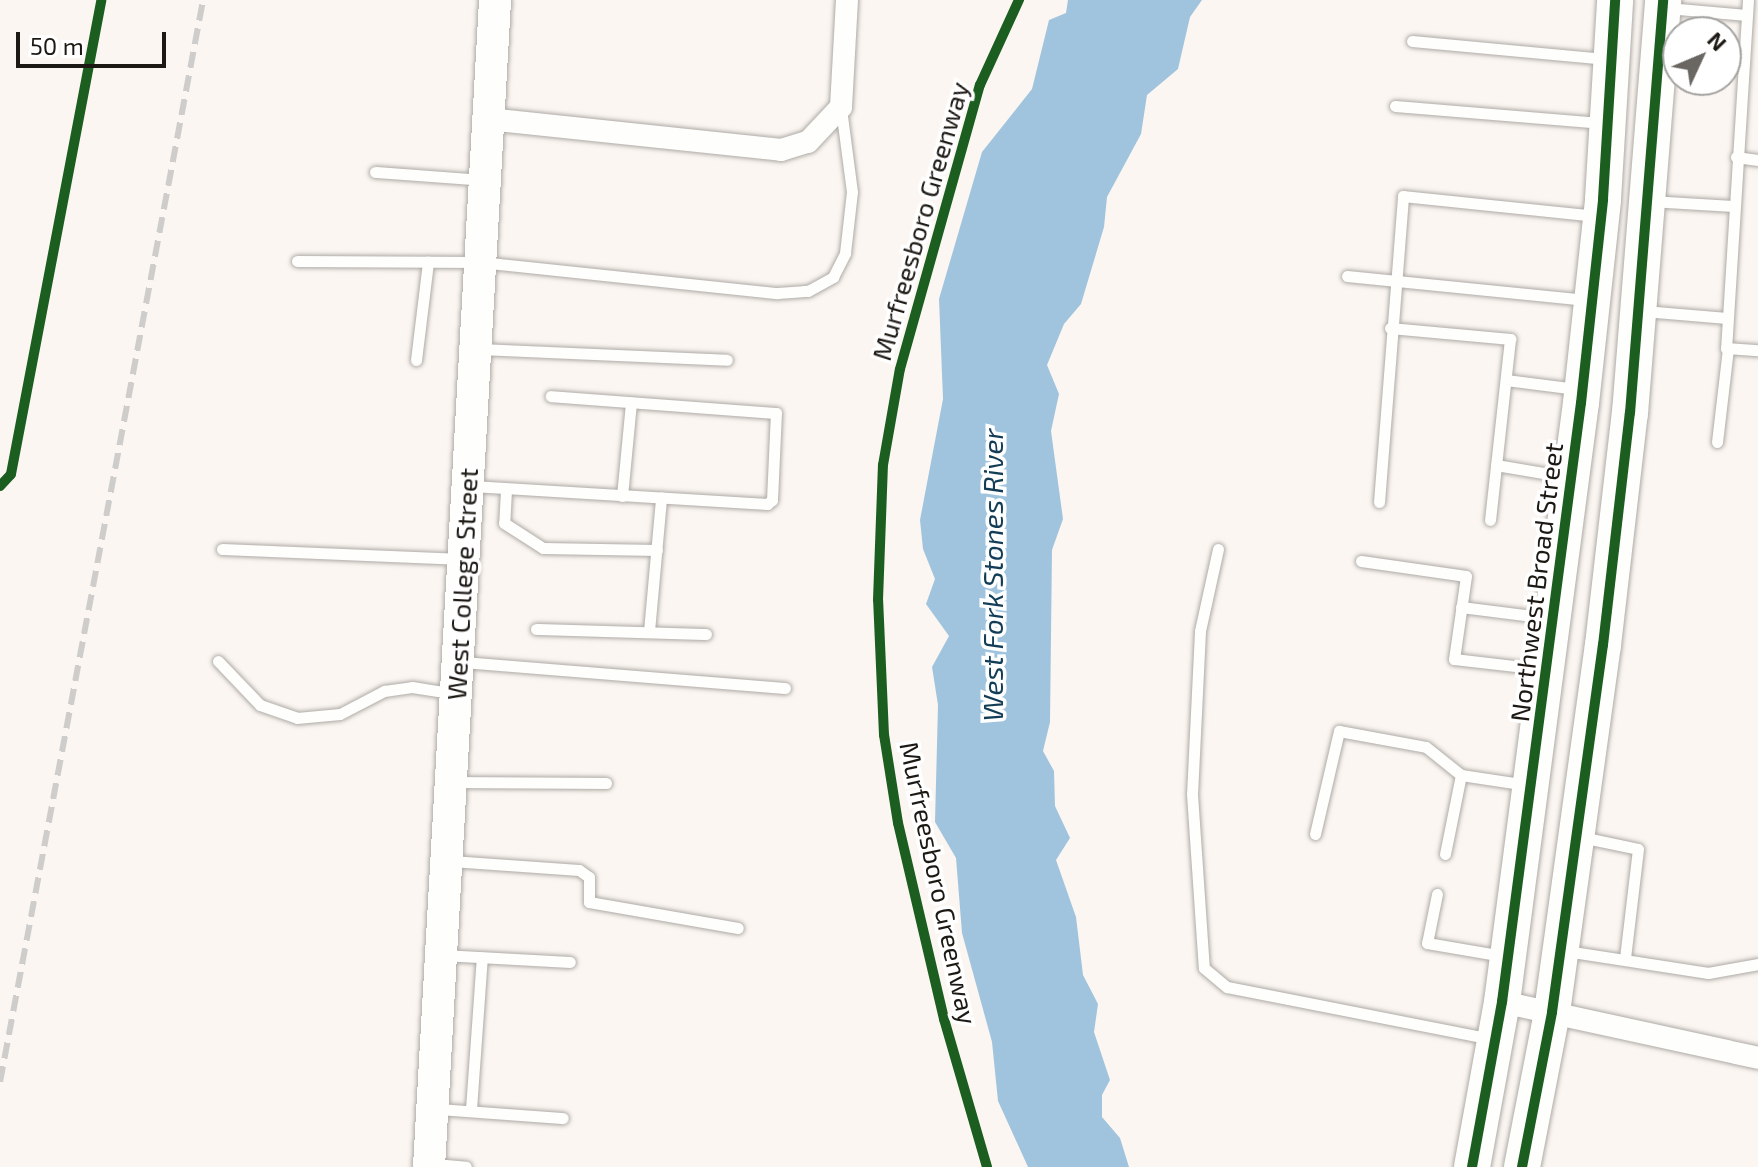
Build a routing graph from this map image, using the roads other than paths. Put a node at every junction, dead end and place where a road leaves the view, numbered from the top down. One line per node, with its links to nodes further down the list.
1 (495, 0): 11 (street, West College Street)
2 (847, 0): 10 (street)
3 (1615, 0): 8 (main road, Northwest Broad Street)
4 (1748, 0): 6 (lane)
5 (1662, 4): 6 (lane); 17 (main road)
6 (1747, 15): 13 (lane)
7 (1412, 41): 8 (lane)
8 (1611, 60): 12 (main road, Northwest Broad Street)
9 (1395, 106): 12 (lane)
10 (841, 107): 11 (street); 22 (lane)
11 (488, 119): 16 (street, West College Street)
12 (1607, 123): 19 (main road, Northwest Broad Street)
13 (1736, 157): 14 (lane); 18 (lane)
14 (1758, 160)
15 (375, 172): 16 (lane)
16 (485, 180): 22 (street, West College Street)
17 (1649, 201): 18 (lane); 19 (main road); 26 (main road)
18 (1733, 206): 27 (lane)
19 (1602, 208): 23 (lane); 25 (main road, Northwest Broad Street)
20 (297, 261): 21 (lane)
21 (428, 262): 22 (lane); 32 (lane)
22 (480, 262): 30 (street, West College Street)
23 (1393, 274): 24 (lane); 25 (lane); 28 (lane)
24 (1347, 276)
25 (1592, 300): 35 (main road, Northwest Broad Street)
26 (1639, 311): 27 (lane); 57 (main road)
27 (1727, 318): 29 (lane)
28 (1390, 328): 34 (lane); 45 (lane)
29 (1728, 348): 31 (lane); 38 (lane)
30 (475, 349): 33 (lane); 41 (street, West College Street)
31 (1758, 350)
32 (416, 360)
33 (727, 360)
34 (1506, 380): 35 (lane); 39 (lane)
35 (1583, 390): 40 (main road, Northwest Broad Street)
36 (551, 396): 37 (lane)
37 (631, 402): 43 (lane); 44 (lane)
38 (1717, 442)
39 (1496, 465): 40 (lane); 46 (lane)
40 (1572, 478): 56 (main road, Northwest Broad Street)
41 (467, 486): 42 (lane); 50 (street, West College Street)
42 (506, 490): 43 (lane); 49 (lane)
43 (622, 496): 44 (lane)
44 (661, 498): 49 (lane)
45 (1379, 502)
46 (1490, 520)
47 (222, 549): 50 (lane)
48 (1218, 549): 81 (lane)
49 (657, 550): 54 (lane)
50 (463, 559): 59 (street, West College Street)
51 (1361, 561): 52 (lane)
52 (1461, 607): 56 (lane); 56 (lane)
53 (536, 629): 54 (lane)
54 (649, 631): 55 (lane)
55 (706, 634)
56 (1550, 643): 57 (main road); 64 (main road, Northwest Broad Street)
57 (1603, 645): 65 (main road)
58 (218, 661): 59 (lane)
59 (457, 678): 60 (lane); 62 (street, West College Street)
60 (785, 688)
61 (1461, 775): 64 (lane); 66 (lane); 68 (lane)
62 (451, 782): 63 (lane); 69 (street, West College Street)
63 (606, 783)
64 (1532, 786): 65 (main road); 74 (main road, Northwest Broad Street)
65 (1583, 793): 67 (main road)
66 (1315, 834)
67 (1577, 836): 72 (main road); 76 (lane)
68 (1445, 854)
69 (446, 861): 71 (lane); 73 (street, West College Street)
70 (1437, 894): 74 (lane)
71 (738, 928)
72 (1561, 950): 76 (lane); 80 (main road)
73 (441, 955): 75 (lane); 83 (street, West College Street)
74 (1508, 956): 79 (main road, Northwest Broad Street)
75 (482, 957): 77 (lane); 84 (lane)
76 (1625, 958): 78 (lane)
77 (570, 962)
78 (1758, 964)
79 (1502, 1002): 80 (street); 81 (main road, Northwest Broad Street)
80 (1552, 1012): 82 (street); 89 (main road)
81 (1496, 1039): 88 (main road, Northwest Broad Street)
82 (1758, 1058)
83 (432, 1108): 84 (lane); 86 (street, West College Street)
84 (471, 1109): 85 (lane)
85 (563, 1118)
86 (429, 1165): 87 (lane)
87 (466, 1167)
88 (1472, 1167)
89 (1522, 1167)

